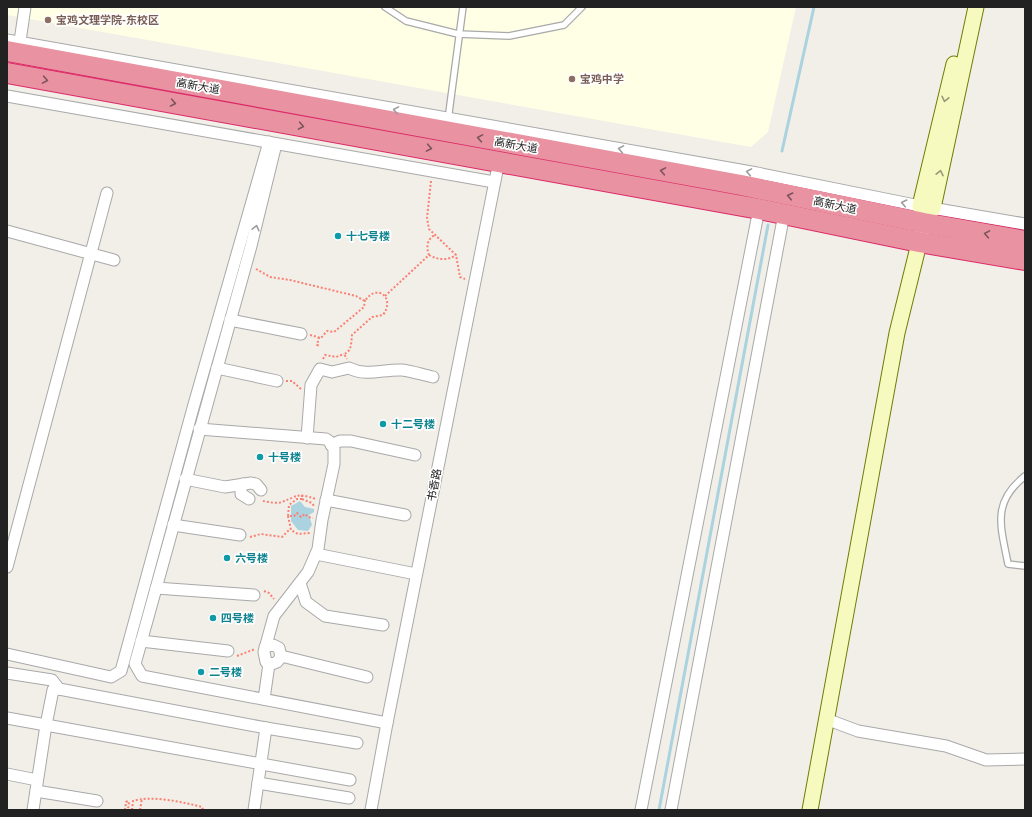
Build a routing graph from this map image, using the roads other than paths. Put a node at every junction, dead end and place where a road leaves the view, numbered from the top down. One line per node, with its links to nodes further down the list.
1 (25, 7): 8 (street)
2 (385, 7): 7 (lane)
3 (463, 7): 7 (lane)
4 (582, 7): 7 (lane)
5 (967, 7): 17 (main road, one-way to 17)
6 (976, 7): 17 (main road, one-way to 6)
7 (458, 34): 11 (lane)
8 (13, 47): 11 (highway, 高新大道, one-way to 8)
9 (7, 73): 13 (highway, 高新大道, one-way to 13)
10 (7, 96): 12 (street)
11 (448, 126): 17 (highway, 高新大道, one-way to 11)
12 (272, 143): 14 (street); 26 (street, one-way to 12); 55 (street)
13 (498, 161): 14 (street, 书香路); 16 (highway, 高新大道)
14 (494, 182): 47 (street, 书香路)
15 (107, 193): 23 (street)
16 (758, 209): 18 (highway, 高新大道); 79 (street)
17 (926, 212): 19 (street); 21 (highway, 高新大道, one-way to 17); 22 (main road)
18 (784, 214): 22 (highway, 高新大道); 80 (street)
19 (1025, 224)
20 (7, 231): 23 (street)
21 (1025, 241)
22 (919, 242): 25 (highway, 高新大道); 63 (main road)
23 (91, 252): 24 (street); 46 (street)
24 (114, 260)
25 (1025, 260)
26 (230, 320): 27 (street); 28 (street)
27 (301, 334)
28 (217, 368): 30 (street); 31 (street)
29 (433, 377): 32 (street)
30 (277, 381)
31 (199, 429): 32 (street); 36 (street)
32 (307, 438): 33 (street)
33 (332, 445): 34 (street); 40 (street)
34 (415, 455)
35 (1025, 476): 45 (lane)
36 (185, 479): 37 (street); 42 (street)
37 (243, 484): 38 (street); 39 (street)
38 (261, 495)
39 (249, 499)
40 (326, 500): 41 (street); 44 (street)
41 (405, 515)
42 (173, 525): 43 (street); 49 (street)
43 (240, 536)
44 (316, 554): 47 (street); 48 (street)
45 (1025, 566)
46 (7, 568)
47 (416, 574): 64 (street, 书香路)
48 (300, 583): 51 (street); 53 (street)
49 (156, 588): 50 (street); 52 (street)
50 (254, 595)
51 (383, 625)
52 (142, 641): 54 (street); 61 (street)
53 (264, 649): 56 (street); 57 (street)
54 (228, 651)
55 (7, 654)
56 (281, 656): 57 (street); 59 (street)
57 (269, 664): 61 (street)
58 (7, 672): 60 (street)
59 (367, 677)
60 (59, 689): 65 (street); 66 (street)
61 (264, 700): 64 (street)
62 (7, 718): 65 (street)
63 (826, 719): 68 (street); 81 (main road)
64 (387, 723): 78 (street, 书香路)
65 (46, 725): 69 (street); 73 (street)
66 (266, 728): 67 (street); 69 (street)
67 (357, 743)
68 (1025, 759)
69 (260, 765): 71 (street); 72 (street)
70 (7, 774): 73 (street)
71 (350, 780)
72 (258, 783): 74 (street); 77 (street)
73 (37, 786): 75 (street); 76 (street)
74 (349, 798)
75 (97, 800)
76 (33, 810)
77 (254, 810)
78 (371, 810)
79 (641, 810)
80 (671, 810)
81 (810, 810)

